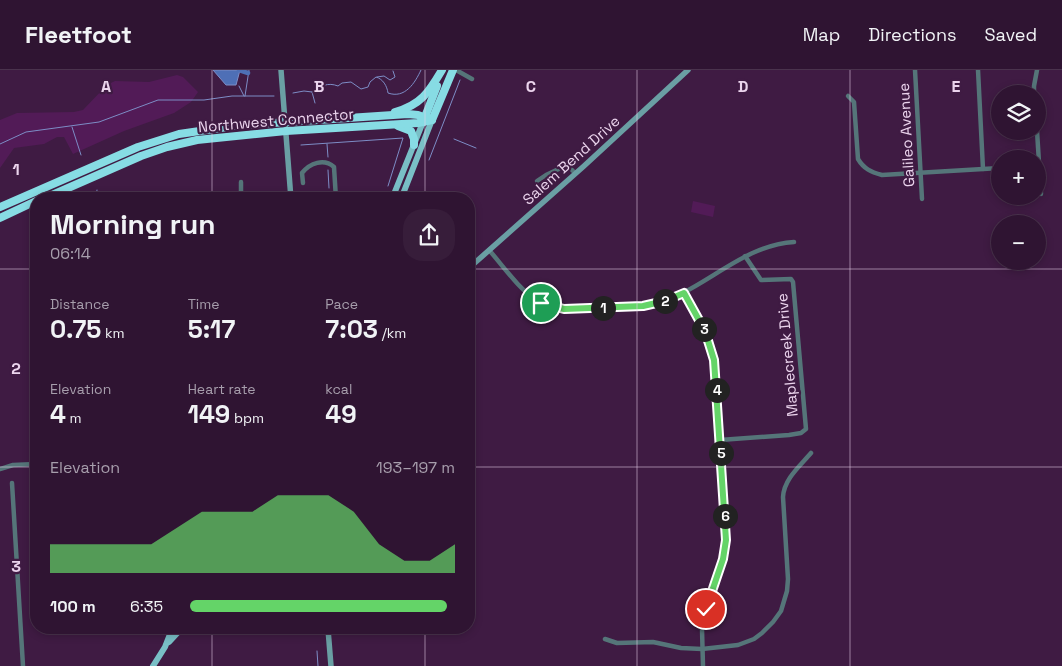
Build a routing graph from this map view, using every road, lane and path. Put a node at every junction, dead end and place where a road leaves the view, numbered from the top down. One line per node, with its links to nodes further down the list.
1 (281, 70): 13 (street)
2 (443, 70): 11 (highway); 12 (highway)
3 (454, 70): 8 (street); 12 (highway)
4 (688, 70): 20 (street, Salem Bend Drive)
5 (915, 70): 19 (street, Galileo Avenue)
6 (978, 70): 17 (street)
7 (1036, 70): 9 (street)
8 (472, 79)
9 (1034, 85)
10 (848, 96): 19 (street)
11 (383, 116): 12 (highway, Northwest Connector); 13 (highway, Northwest Connector)
12 (426, 120): 14 (highway, Northwest Connector); 16 (main road); 30 (main road)
13 (285, 121): 15 (street); 24 (highway, Northwest Connector)
14 (386, 124): 15 (highway, Northwest Connector); 16 (highway)
15 (286, 131): 25 (highway, Northwest Connector); 27 (street)
16 (414, 145): 29 (main road)
17 (983, 169): 18 (street); 19 (street)
18 (991, 169)
19 (920, 172): 32 (street, Galileo Avenue)
20 (575, 174): 21 (street); 37 (street, Salem Bend Drive)
21 (537, 181)
22 (241, 182): 26 (street)
23 (303, 183): 28 (street)
24 (34, 192)
25 (58, 192)
26 (242, 192)
27 (290, 192)
28 (336, 192)
29 (395, 192)
30 (403, 192)
31 (30, 194): 34 (highway, Northwest Connector)
32 (922, 199)
33 (30, 205): 35 (highway)
34 (0, 207)
35 (0, 218)
36 (794, 242): 38 (street)
37 (489, 250): 39 (street, Salem Bend Drive); 40 (street)
38 (745, 256): 40 (street); 41 (street, Maplecreek Drive)
39 (475, 263)
40 (684, 293): 41 (street)
41 (720, 440): 51 (street)
42 (811, 453): 51 (street)
43 (30, 464): 44 (street)
44 (0, 469)
45 (12, 483): 52 (street)
46 (170, 634): 50 (main road)
47 (176, 634): 50 (main road)
48 (328, 634): 54 (street)
49 (605, 639): 51 (street)
50 (164, 647): 53 (main road)
51 (702, 649): 55 (street)
52 (23, 666)
53 (153, 666)
54 (331, 666)
55 (703, 666)

